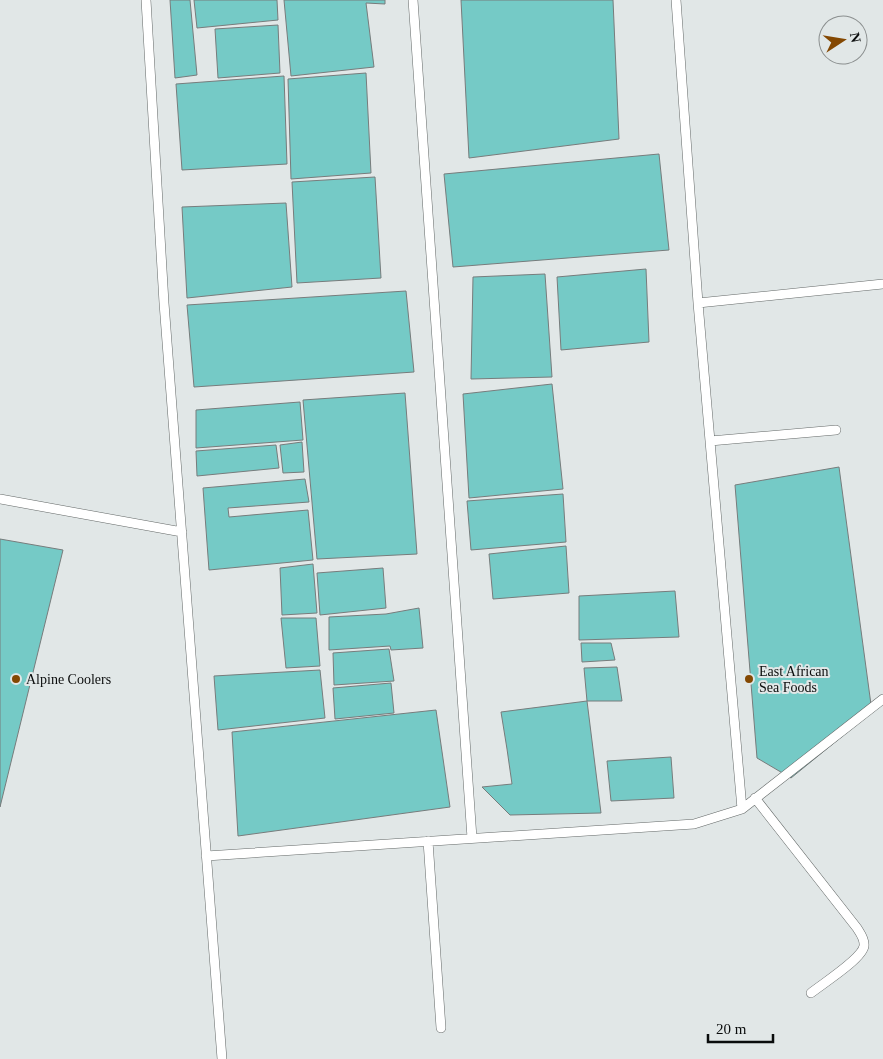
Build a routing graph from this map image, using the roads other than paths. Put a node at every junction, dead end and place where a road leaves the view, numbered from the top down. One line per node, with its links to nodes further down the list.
1 (146, 0): 9 (lane)
2 (413, 0): 13 (lane)
3 (676, 0): 5 (lane)
4 (883, 284): 5 (lane)
5 (698, 303): 7 (lane)
6 (836, 430): 7 (lane)
7 (710, 441): 12 (lane)
8 (0, 499): 9 (lane)
9 (182, 532): 15 (lane)
10 (883, 699): 11 (lane)
11 (755, 798): 12 (lane); 16 (lane)
12 (742, 808): 13 (lane)
13 (472, 838): 14 (lane)
14 (428, 841): 15 (lane); 17 (lane)
15 (206, 856): 18 (lane)
16 (811, 993)
17 (441, 1028)
18 (222, 1059)

